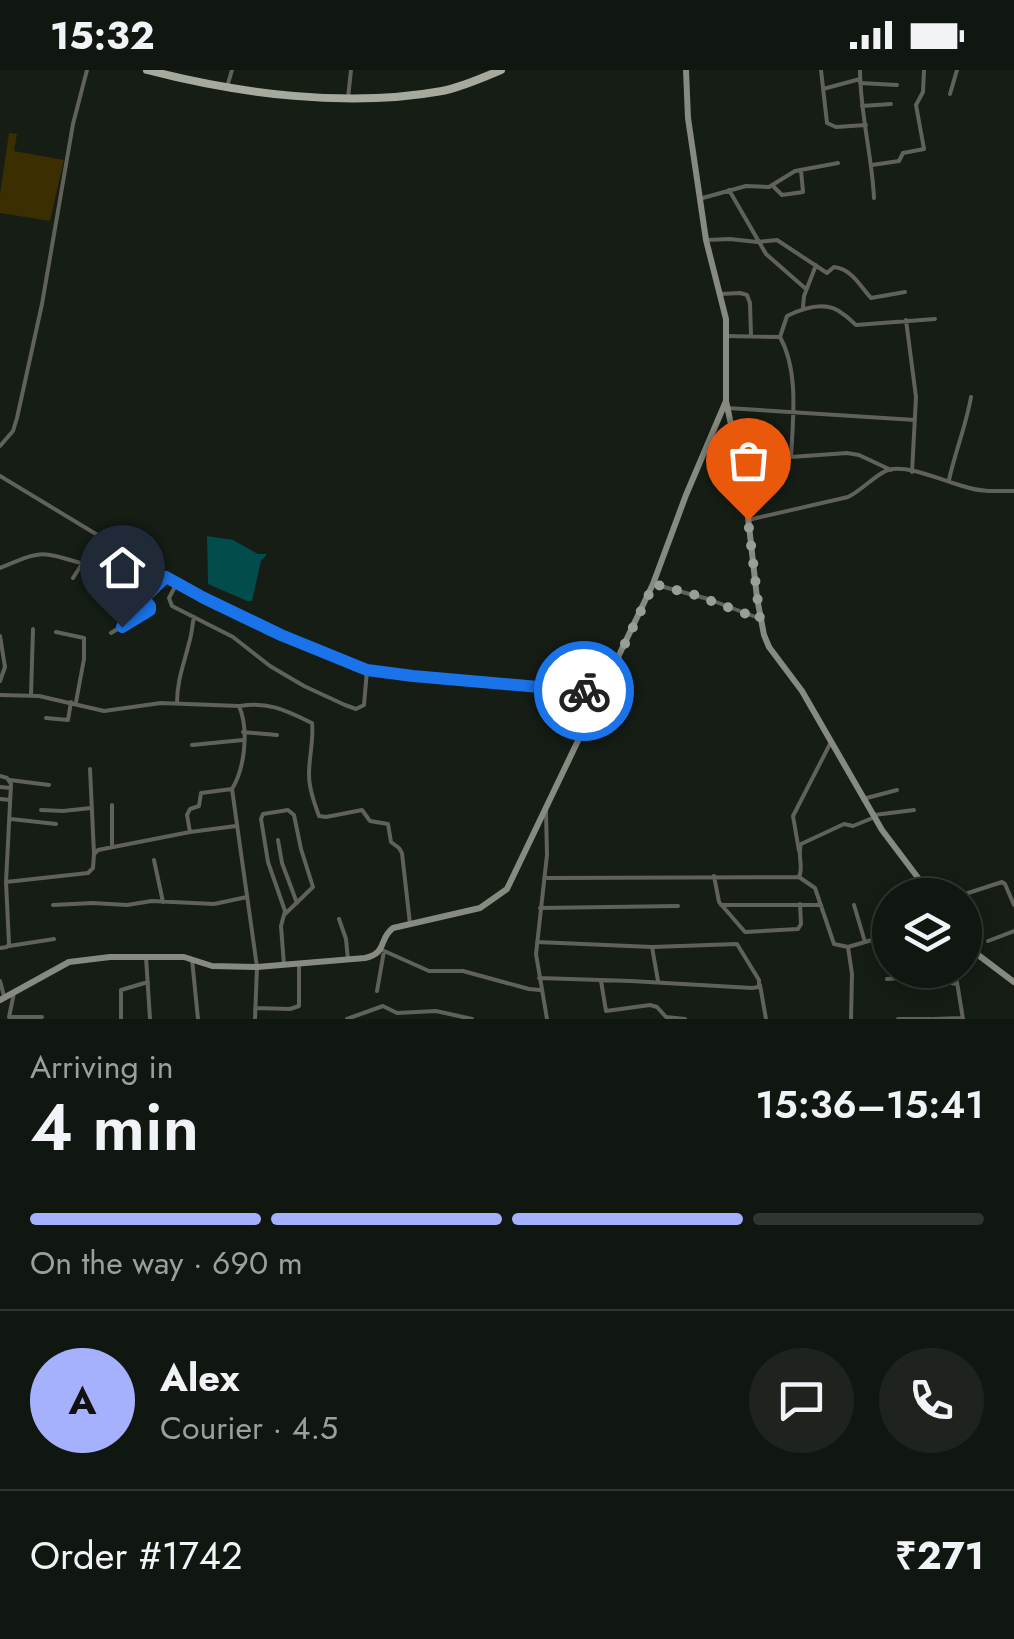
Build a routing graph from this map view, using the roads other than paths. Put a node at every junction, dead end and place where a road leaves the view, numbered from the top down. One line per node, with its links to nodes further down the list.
1 (87, 70): 43 (street)
2 (148, 70): 13 (main road)
3 (232, 70): 13 (street)
4 (351, 70): 16 (street)
5 (501, 70): 16 (main road)
6 (686, 70): 26 (street)
7 (821, 70): 14 (street)
8 (860, 70): 11 (street)
9 (924, 70): 21 (street)
10 (957, 70): 15 (street)
11 (860, 81): 12 (street); 14 (street); 18 (street)
12 (897, 85)
13 (227, 87): 16 (main road)
14 (824, 89): 19 (street)
15 (950, 94)
16 (348, 98)
17 (890, 104): 18 (street)
18 (862, 106): 19 (street)
19 (866, 125): 21 (street)
20 (838, 164): 22 (street)
21 (872, 165): 25 (street)
22 (801, 170): 23 (street); 23 (street)
23 (773, 186): 24 (street)
24 (728, 190): 26 (street); 28 (street)
25 (874, 198)
26 (699, 199): 27 (street)
27 (706, 240): 28 (street); 32 (street)
28 (757, 242): 29 (street); 30 (street)
29 (816, 265): 30 (street); 31 (street)
30 (806, 289): 33 (street)
31 (905, 292)
32 (720, 294): 36 (street); 37 (street)
33 (803, 307): 35 (street); 38 (street)
34 (935, 319): 35 (street)
35 (906, 320): 42 (street)
36 (726, 336): 37 (street); 40 (street)
37 (751, 336): 38 (street)
38 (780, 337): 41 (street)
39 (971, 397): 49 (street)
40 (727, 404): 41 (street); 44 (street); 58 (street)
41 (792, 412): 42 (street); 45 (street)
42 (916, 420): 47 (street)
43 (0, 446)
44 (739, 454): 45 (street); 51 (street)
45 (791, 457): 46 (street)
46 (891, 470): 47 (street); 51 (street)
47 (912, 472): 49 (street)
48 (0, 476): 52 (street)
49 (949, 480): 50 (street)
50 (1014, 491)
51 (748, 520): 60 (street)
52 (100, 536): 53 (street); 55 (street)
53 (84, 564): 54 (street); 56 (street)
54 (0, 568)
55 (166, 577): 57 (street); 63 (street)
56 (73, 578)
57 (177, 584): 59 (street); 65 (street)
58 (654, 584): 60 (street); 68 (street)
59 (194, 617): 65 (street); 71 (street)
60 (760, 619): 77 (street)
61 (33, 628): 69 (street)
62 (56, 632): 70 (street)
63 (111, 633)
64 (0, 636): 66 (street)
65 (367, 670): 68 (street)
66 (0, 681)
67 (0, 693): 69 (street)
68 (601, 693): 92 (street)
69 (31, 695): 70 (street)
70 (73, 702): 71 (street); 73 (street)
71 (177, 703): 72 (street)
72 (238, 706): 74 (street); 132 (street)
73 (46, 718)
74 (242, 732): 75 (street); 76 (street)
75 (277, 735)
76 (243, 740): 78 (street); 85 (street)
77 (831, 742): 87 (street); 108 (street)
78 (192, 744)
79 (90, 769): 91 (street)
80 (0, 776): 81 (street)
81 (10, 780): 82 (street); 84 (street)
82 (49, 785)
83 (0, 788): 84 (street)
84 (10, 788): 89 (street)
85 (232, 789): 100 (street); 101 (street)
86 (897, 790): 87 (street)
87 (863, 798): 97 (street)
88 (0, 800): 89 (street)
89 (10, 800): 96 (street)
90 (112, 806): 105 (street)
91 (92, 808): 93 (street); 109 (street)
92 (546, 808): 114 (street); 132 (street)
93 (41, 810)
94 (914, 810): 97 (street)
95 (0, 811): 96 (street)
96 (10, 811): 98 (street)
97 (874, 816): 108 (street); 115 (street)
98 (10, 819): 99 (street); 103 (street)
99 (56, 824)
100 (238, 826): 101 (street); 118 (street)
101 (190, 832): 105 (street)
102 (0, 836): 103 (street)
103 (8, 836): 107 (street)
104 (278, 840): 120 (street)
105 (112, 846): 109 (street)
106 (0, 850): 107 (street)
107 (7, 850): 111 (street)
108 (799, 851): 113 (street)
109 (94, 854): 116 (street)
110 (154, 860): 119 (street)
111 (3, 864): 116 (street)
112 (714, 876): 113 (street); 114 (street); 121 (street)
113 (798, 876): 123 (street)
114 (544, 878): 128 (street)
115 (918, 878)
116 (6, 882): 129 (street)
117 (982, 888): 126 (street)
118 (247, 896): 119 (street); 150 (street)
119 (163, 902): 124 (street)
120 (298, 903): 130 (street); 130 (street)
121 (721, 904): 122 (street); 122 (street)
122 (800, 904): 123 (street)
123 (821, 904): 140 (street)
124 (53, 905)
125 (854, 905): 138 (street)
126 (1014, 905)
127 (678, 906): 128 (street)
128 (540, 908): 137 (street)
129 (3, 909): 139 (street)
130 (285, 914): 149 (street)
131 (339, 919): 147 (street)
132 (410, 924): 143 (street)
133 (1014, 931): 136 (street)
134 (54, 939): 139 (street)
135 (872, 941): 138 (street)
136 (988, 941)
137 (537, 942): 141 (street); 152 (street)
138 (865, 942): 140 (street)
139 (9, 946): 142 (street)
140 (848, 946): 177 (street)
141 (652, 947): 156 (street); 157 (street)
142 (0, 948)
143 (383, 950): 147 (street); 159 (street); 160 (street)
144 (982, 956): 151 (street)
145 (146, 957): 146 (street); 155 (street); 161 (street)
146 (192, 959): 150 (street); 169 (street)
147 (348, 960): 148 (street)
148 (299, 964): 149 (street); 164 (street)
149 (284, 965): 150 (street)
150 (257, 967): 164 (street)
151 (1012, 976)
152 (539, 978): 153 (street); 159 (street)
153 (601, 980): 156 (street); 175 (street)
154 (0, 982): 162 (street)
155 (148, 982): 167 (street); 168 (street)
156 (659, 982): 157 (street)
157 (760, 985): 176 (street)
158 (959, 988): 180 (street)
159 (542, 990): 174 (street)
160 (377, 991)
161 (14, 993): 162 (street); 166 (street)
162 (2, 999)
163 (386, 1007): 171 (street); 172 (street); 173 (street)
164 (255, 1008): 170 (street)
165 (42, 1017): 166 (street)
166 (8, 1018)
167 (120, 1019)
168 (150, 1019)
169 (198, 1019)
170 (254, 1019)
171 (347, 1019)
172 (391, 1019)
173 (471, 1019)
174 (548, 1019)
175 (685, 1019)
176 (766, 1019)
177 (852, 1019)
178 (898, 1019): 179 (street)
179 (932, 1019): 180 (street)
180 (963, 1019)

